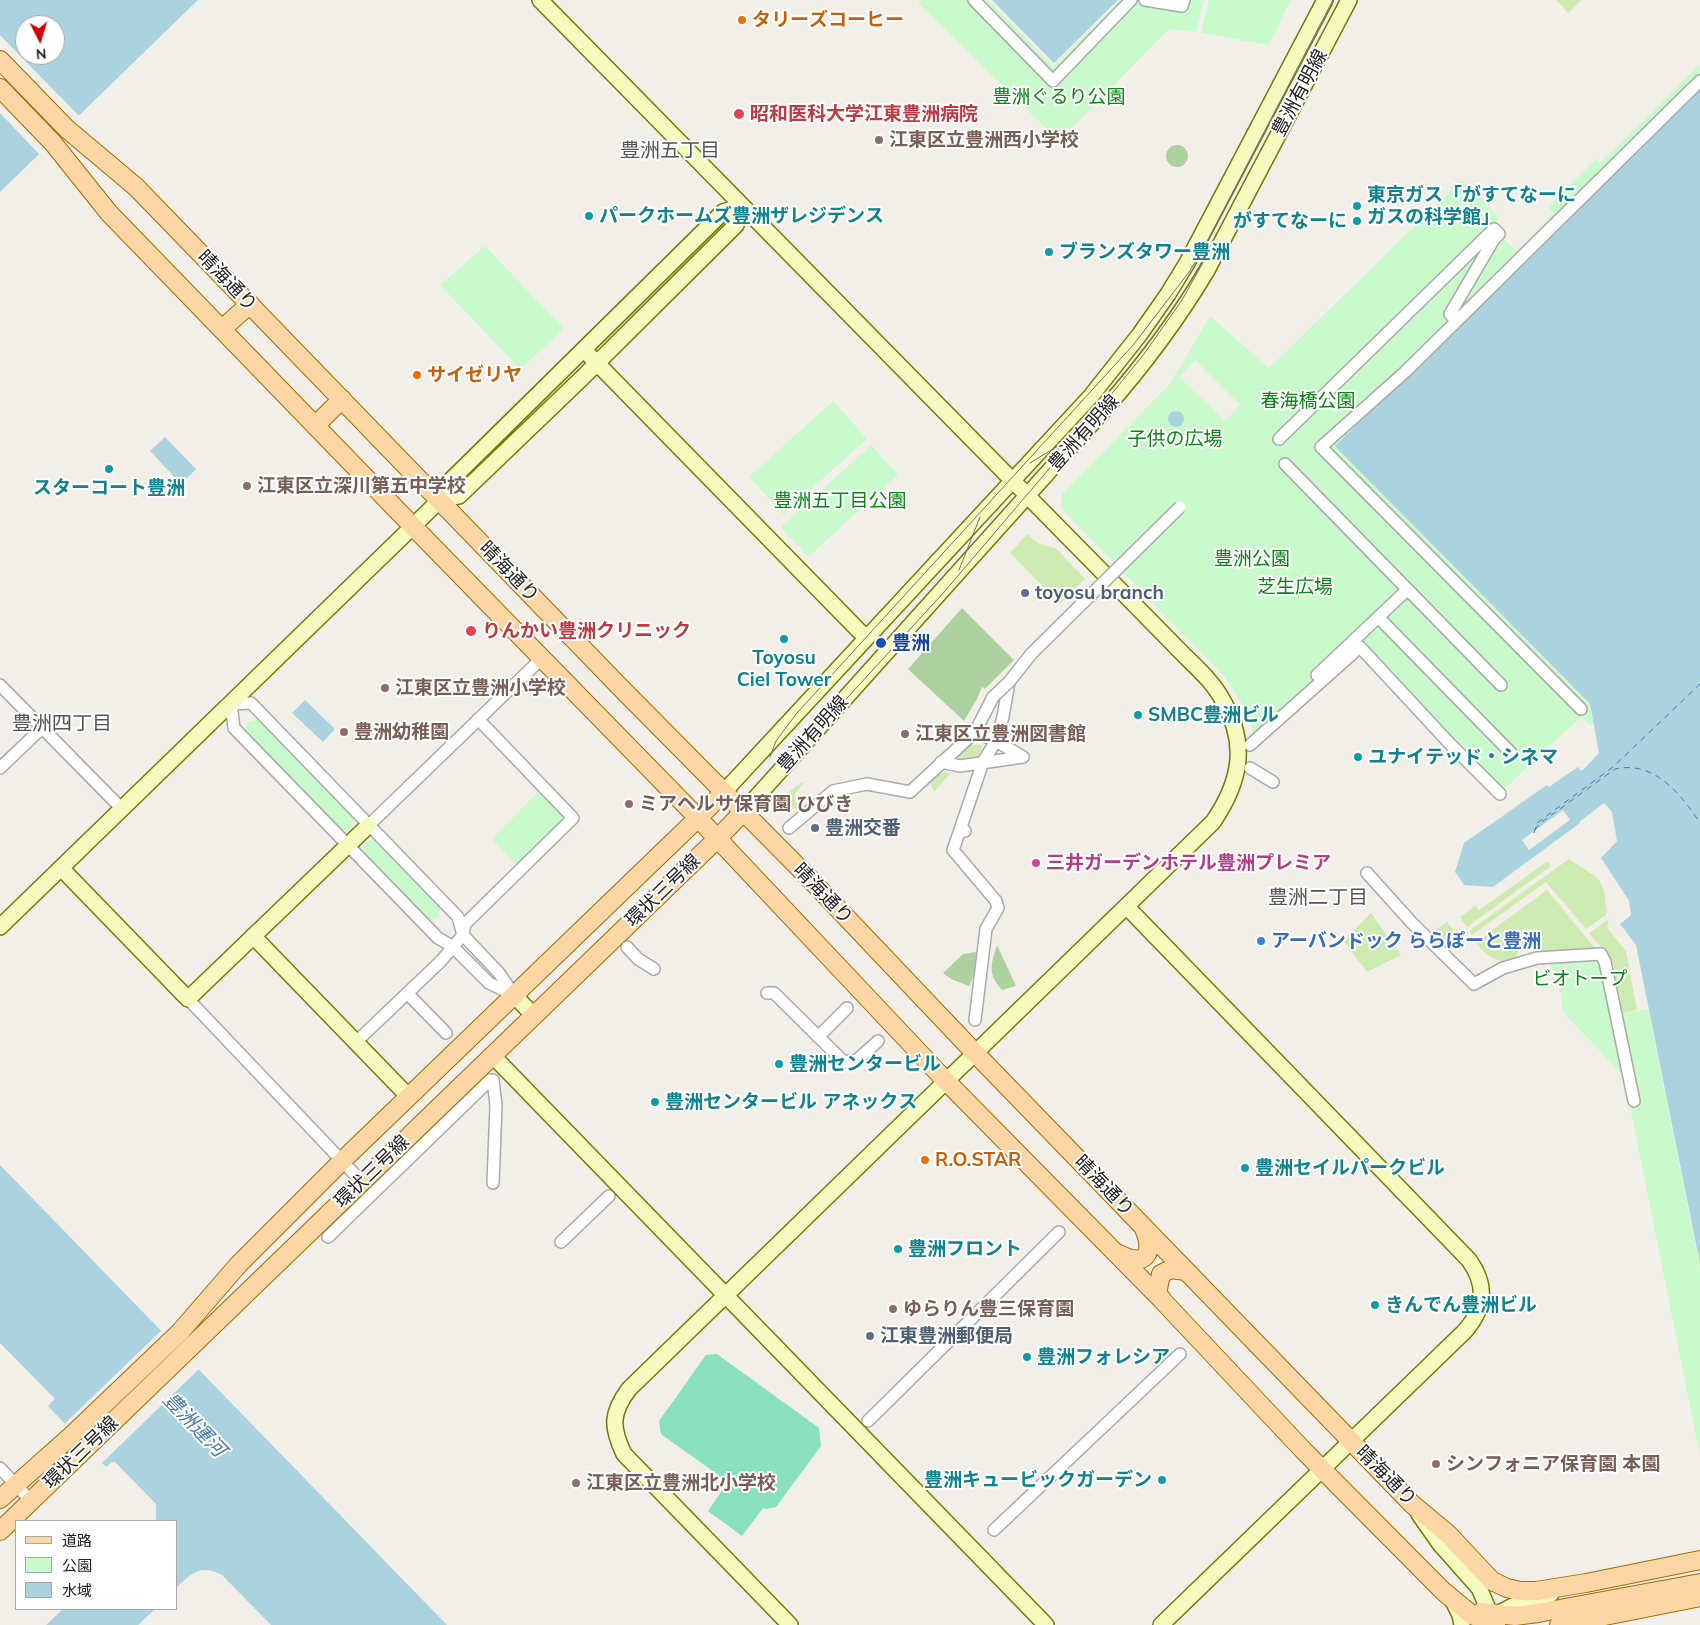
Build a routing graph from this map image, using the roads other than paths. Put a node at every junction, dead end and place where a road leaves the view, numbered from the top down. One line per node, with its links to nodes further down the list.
1 (540, 0): 11 (street)
2 (974, 0): 3 (street)
3 (1131, 0)
4 (1145, 0): 5 (street)
5 (1184, 0)
6 (1324, 0): 21 (street, 豊洲有明線)
7 (1349, 0): 22 (street, 豊洲有明線)
8 (0, 60): 12 (main road, 晴海通り)
9 (1700, 81): 13 (street)
10 (0, 88): 14 (main road, 晴海通り)
11 (742, 206): 15 (street); 16 (street); 21 (street)
12 (250, 304): 14 (main road); 17 (main road, 晴海通り)
13 (1456, 321): 19 (street); 34 (street)
14 (222, 329): 18 (main road, 晴海通り)
15 (584, 349): 16 (street); 23 (street)
16 (597, 363): 23 (street); 28 (street)
17 (342, 399): 18 (main road); 23 (main road, 晴海通り)
18 (315, 426): 25 (main road, 晴海通り)
19 (1279, 440)
20 (1285, 464): 26 (street)
21 (1012, 480): 22 (street); 28 (street, 豊洲有明線)
22 (1028, 495): 50 (street, 豊洲有明線); 58 (street)
23 (440, 500): 25 (street); 47 (main road, 晴海通り)
24 (1180, 507): 30 (street, bridge)
25 (413, 527): 29 (main road, 晴海通り); 33 (street)
26 (1407, 590): 27 (street); 32 (street)
27 (1379, 618): 38 (street); 41 (street)
28 (866, 638): 47 (street, 豊洲有明線)
29 (542, 659): 35 (street); 51 (main road, 晴海通り)
30 (1009, 682): 37 (street, bridge); 39 (street)
31 (0, 685): 36 (street)
32 (1501, 685)
33 (231, 704): 49 (street); 52 (street); 55 (street)
34 (1581, 709)
35 (478, 719): 52 (street); 60 (street)
36 (42, 728): 44 (street); 49 (street)
37 (975, 732): 39 (street); 42 (street)
38 (1254, 734)
39 (996, 741): 43 (street); 43 (street)
40 (1250, 745): 48 (street)
41 (1512, 754)
42 (941, 762): 43 (street); 53 (street)
43 (983, 762): 71 (street)
44 (0, 768)
45 (1250, 768): 46 (street)
46 (1273, 782)
47 (723, 793): 50 (main road, 晴海通り); 51 (main road, 環状三号線)
48 (1500, 794)
49 (122, 809): 56 (street)
50 (743, 812): 54 (main road, 環状三号線); 76 (main road, 晴海通り)
51 (698, 818): 54 (main road, 晴海通り); 67 (main road, 環状三号線)
52 (369, 825): 55 (street); 60 (street)
53 (789, 828)
54 (717, 839): 70 (main road, 環状三号線); 78 (main road, 晴海通り)
55 (348, 845): 61 (street); 62 (street)
56 (61, 868): 59 (street); 68 (street)
57 (1367, 874): 80 (street)
58 (1128, 907): 76 (street); 95 (street)
59 (0, 927)
60 (463, 935): 62 (street); 67 (street)
61 (253, 936): 68 (street); 75 (street)
62 (452, 946): 65 (street); 67 (street)
63 (627, 947): 64 (street)
64 (654, 969)
65 (407, 993): 72 (street); 75 (street)
66 (767, 993): 73 (street)
67 (514, 995): 70 (street); 79 (main road, 環状三号線)
68 (188, 999): 81 (street)
69 (847, 1008): 73 (street)
70 (534, 1016): 77 (main road, 環状三号線)
71 (975, 1020)
72 (446, 1033)
73 (818, 1036): 74 (street)
74 (878, 1041)
75 (356, 1042): 79 (street)
76 (975, 1053): 78 (street); 85 (main road, 晴海通り)
77 (493, 1056): 82 (main road, 環状三号線); 91 (street)
78 (946, 1081): 89 (main road, 晴海通り); 91 (street)
79 (408, 1096): 81 (main road, 環状三号線)
80 (1634, 1101)
81 (342, 1161): 82 (street); 98 (main road, 環状三号線)
82 (362, 1182): 100 (main road, 環状三号線)
83 (493, 1182): 87 (street)
84 (609, 1196): 88 (street)
85 (1143, 1226): 89 (main road); 90 (main road, 晴海通り)
86 (1059, 1232): 94 (street)
87 (328, 1237)
88 (561, 1242)
89 (1117, 1253): 92 (main road, 晴海通り)
90 (1186, 1271): 92 (main road); 95 (main road, 晴海通り)
91 (726, 1295): 110 (street); 111 (street)
92 (1162, 1300): 97 (main road, 晴海通り)
93 (1180, 1354): 102 (street)
94 (868, 1421)
95 (1351, 1441): 97 (street); 101 (main road, 晴海通り)
96 (0, 1468): 98 (street)
97 (1322, 1469): 108 (main road, 晴海通り); 112 (street)
98 (15, 1484): 99 (main road, 環状三号線); 100 (street)
99 (0, 1499)
100 (32, 1501): 103 (main road, 環状三号線)
101 (1412, 1504): 106 (main road, 晴海通り); 109 (street)
102 (994, 1530)
103 (0, 1531)
104 (1700, 1560): 106 (main road, 晴海通り)
105 (1700, 1582): 109 (main road)
106 (1586, 1583): 109 (street)
107 (1700, 1597): 114 (main road)
108 (1451, 1598): 109 (main road, 晴海通り); 113 (street)
109 (1490, 1621)
110 (790, 1625)
111 (1046, 1625)
112 (1161, 1625)
113 (1462, 1625)
114 (1560, 1625)

